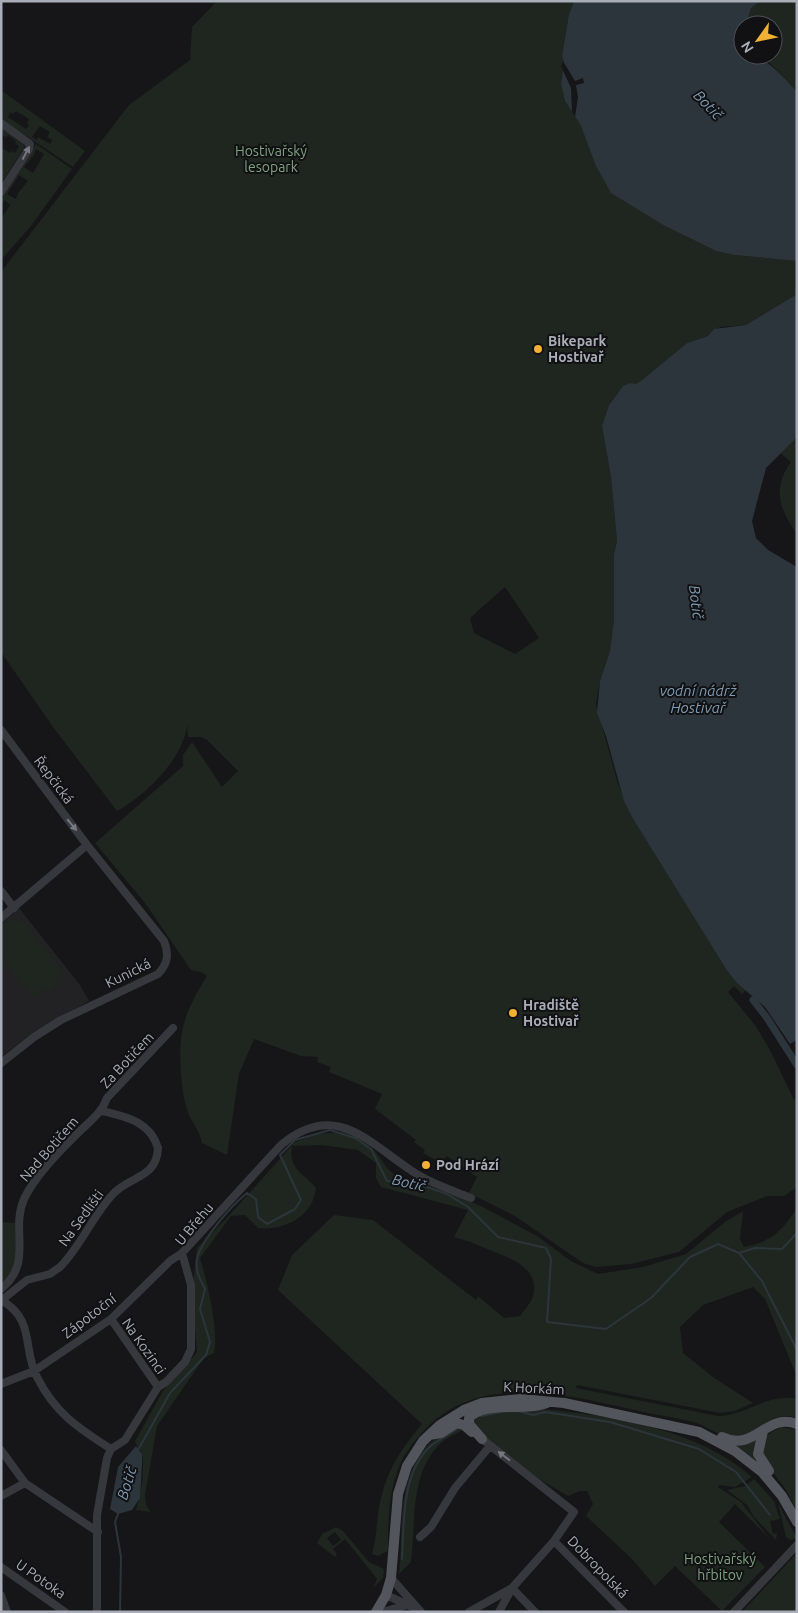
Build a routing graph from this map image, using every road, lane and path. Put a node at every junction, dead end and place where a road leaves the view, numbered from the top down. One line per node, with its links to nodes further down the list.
1 (1, 123): 2 (street, one-way to 1)
2 (1, 192)
3 (1, 730): 4 (street, Řepčická, one-way to 4)
4 (86, 845): 6 (street); 9 (street, Kunická)
5 (1, 892): 6 (street)
6 (14, 908): 7 (street)
7 (1, 918)
8 (174, 1028): 10 (street, Za Botičem)
9 (1, 1062)
10 (102, 1111): 13 (street, Nad Botičem); 14 (street, Na Sedlišti)
11 (471, 1198): 12 (street, U Břehu)
12 (182, 1253): 15 (street, Zápotoční); 18 (street, U Břehu)
13 (1, 1289)
14 (2, 1300): 16 (street)
15 (111, 1319): 16 (street, Zápotoční); 18 (street, Na Kozinci)
16 (34, 1371): 17 (street, Zápotoční); 26 (street)
17 (1, 1384)
18 (158, 1387): 26 (street, U Břehu)
19 (550, 1401): 22 (main road, K Horkám); 23 (main road, K Horkám); 24 (main road)
20 (797, 1424): 21 (main road)
21 (763, 1431): 22 (main road); 30 (main road)
22 (699, 1432): 30 (main road, K Horkám)
23 (428, 1435): 24 (main road); 37 (main road, K Horkám)
24 (480, 1437): 25 (street)
25 (490, 1446): 33 (street); 34 (street, one-way to 25)
26 (111, 1449): 32 (street)
27 (1, 1450): 28 (street)
28 (25, 1483): 29 (street); 32 (street)
29 (1, 1496)
30 (782, 1496): 31 (main road, K Horkám)
31 (797, 1522)
32 (98, 1532): 45 (street)
33 (420, 1537)
34 (554, 1541): 38 (street); 51 (street, Dobropolská)
35 (797, 1545): 52 (street)
36 (1, 1567): 44 (street, U Potoka)
37 (391, 1578): 40 (main road, K Horkám); 42 (street)
38 (512, 1588): 48 (street); 49 (street); 50 (street)
39 (1, 1595): 43 (street)
40 (386, 1595): 41 (street); 46 (main road, K Horkám)
41 (408, 1605): 42 (street); 47 (street)
42 (420, 1611)
43 (7, 1612)
44 (65, 1612)
45 (97, 1612)
46 (376, 1612)
47 (382, 1612)
48 (469, 1612)
49 (499, 1612)
50 (535, 1612)
51 (624, 1612)
52 (734, 1612)

